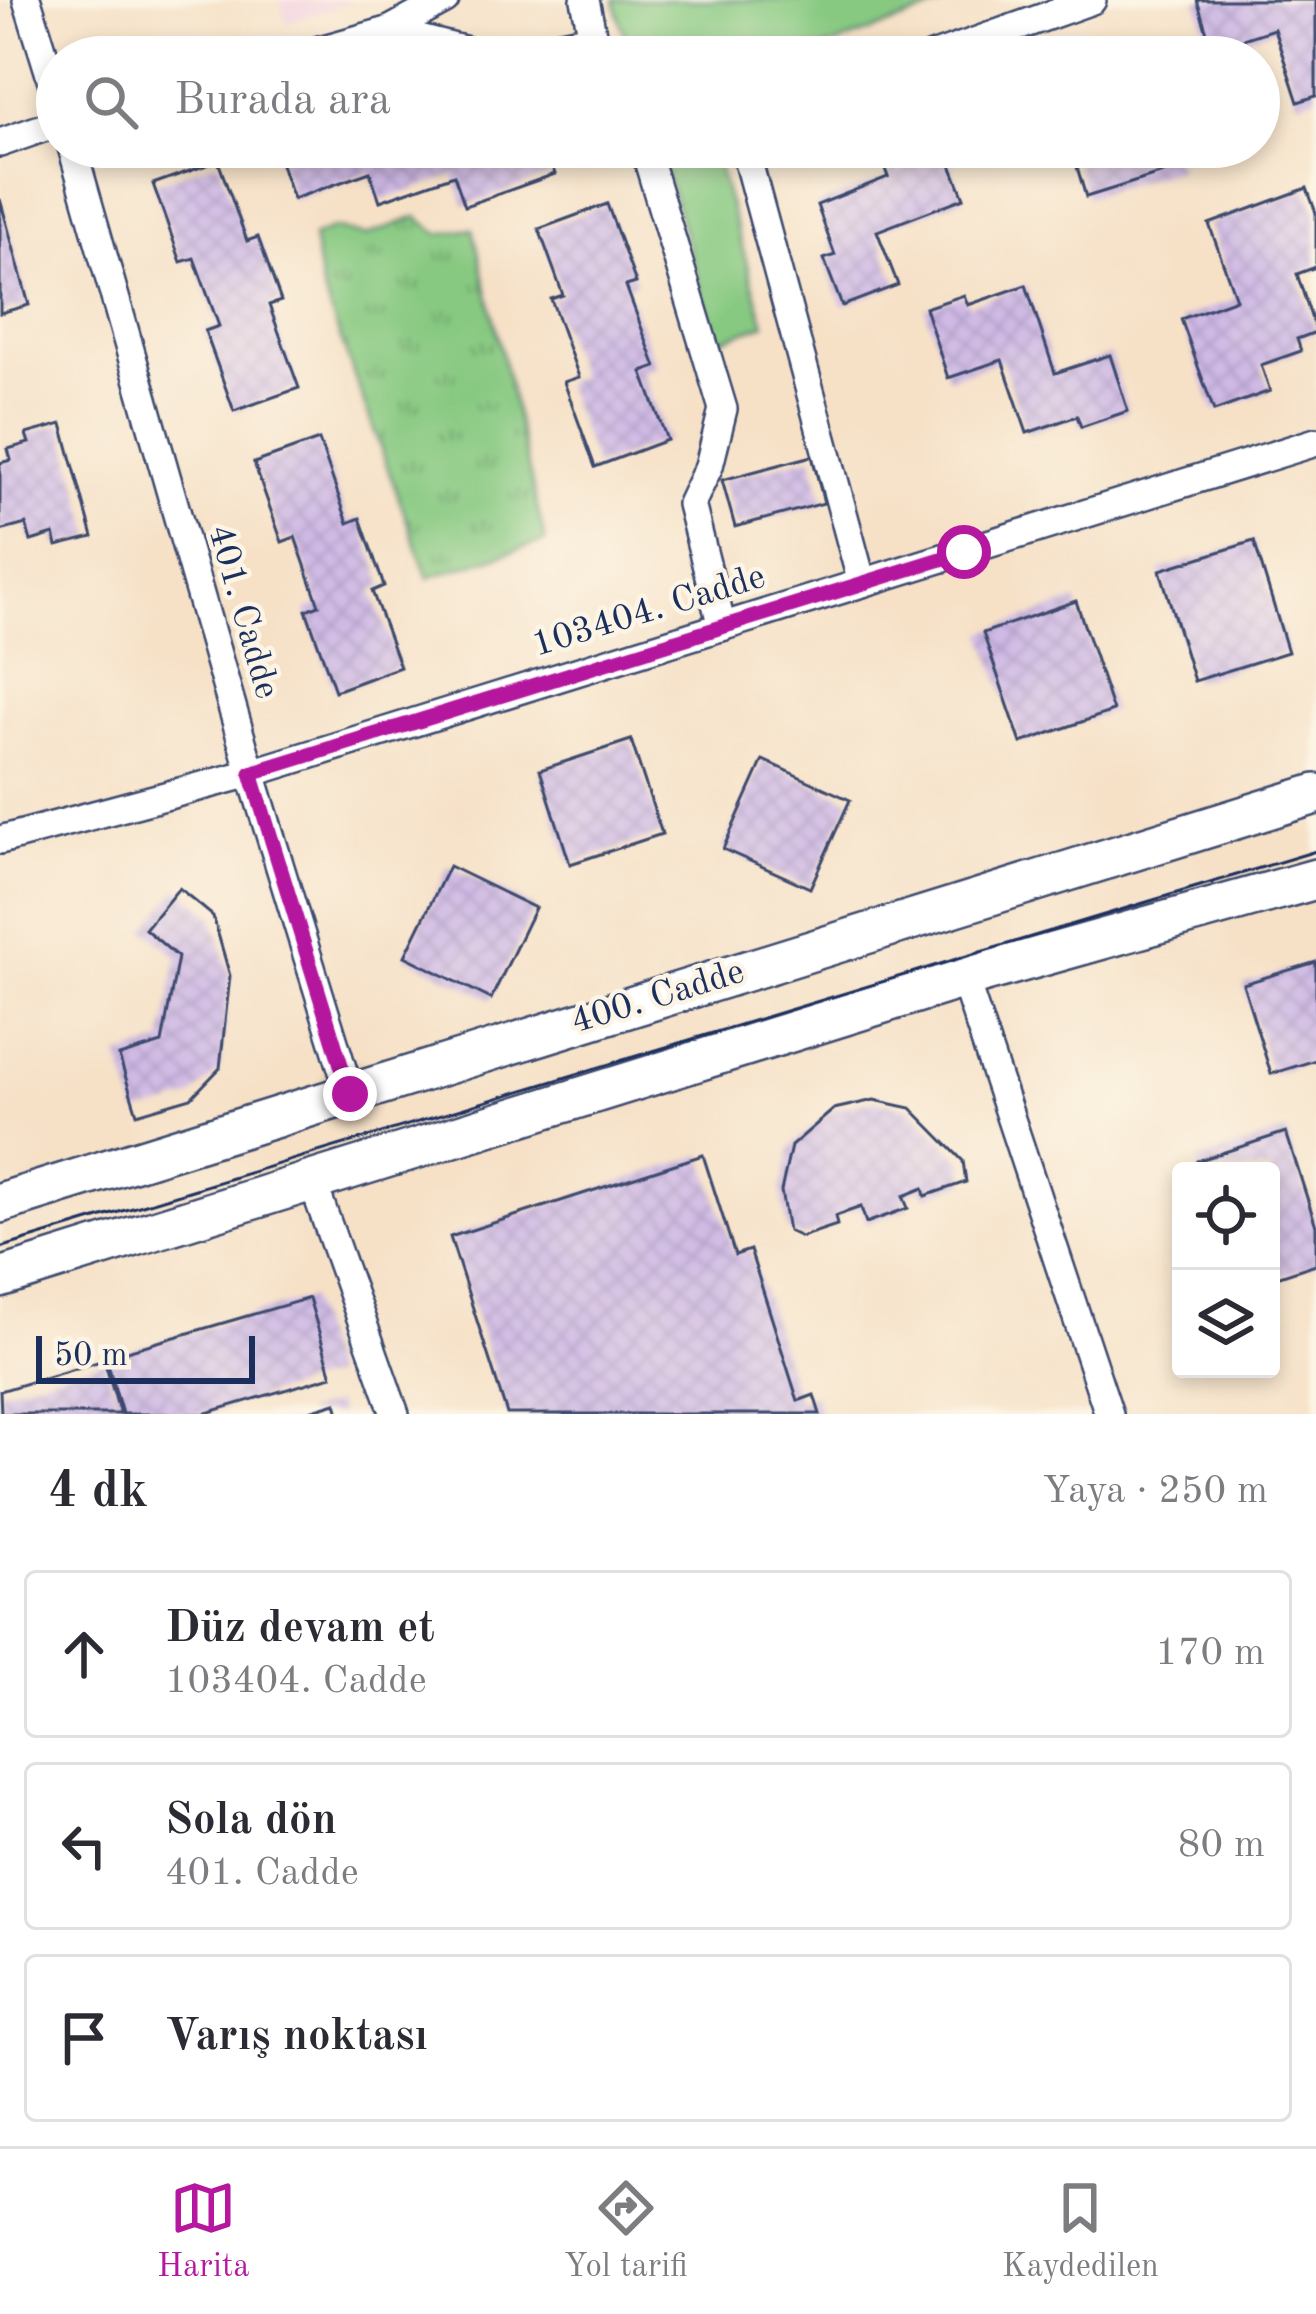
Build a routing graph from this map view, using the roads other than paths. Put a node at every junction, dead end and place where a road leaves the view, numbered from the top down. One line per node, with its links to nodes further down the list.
1 (28, 0): 7 (street)
2 (445, 0): 6 (street)
3 (585, 0): 10 (street)
4 (1092, 0): 5 (street)
5 (1033, 10): 11 (street)
6 (388, 32): 8 (street); 9 (street)
7 (39, 36)
8 (373, 36)
9 (404, 36)
10 (595, 36)
11 (977, 36)
12 (36, 130): 13 (street)
13 (0, 142)
14 (78, 168): 20 (street, 401. Cadde)
15 (650, 168): 19 (street)
16 (750, 168): 18 (street)
17 (1316, 442): 18 (street, 103404. Cadde)
18 (862, 584): 19 (street, 103404. Cadde)
19 (722, 627): 20 (street, 103404. Cadde)
20 (251, 773): 22 (street, 103404. Cadde); 25 (street, 401. Cadde)
21 (1316, 794): 25 (main road, 400. Cadde)
22 (0, 840)
23 (1316, 879): 24 (main road, 400. Cadde)
24 (964, 978): 26 (main road, 400. Cadde); 30 (street)
25 (350, 1094): 27 (main road, 400. Cadde)
26 (313, 1183): 28 (main road, 400. Cadde); 29 (street)
27 (0, 1204)
28 (0, 1278)
29 (395, 1414)
30 (1108, 1414)

